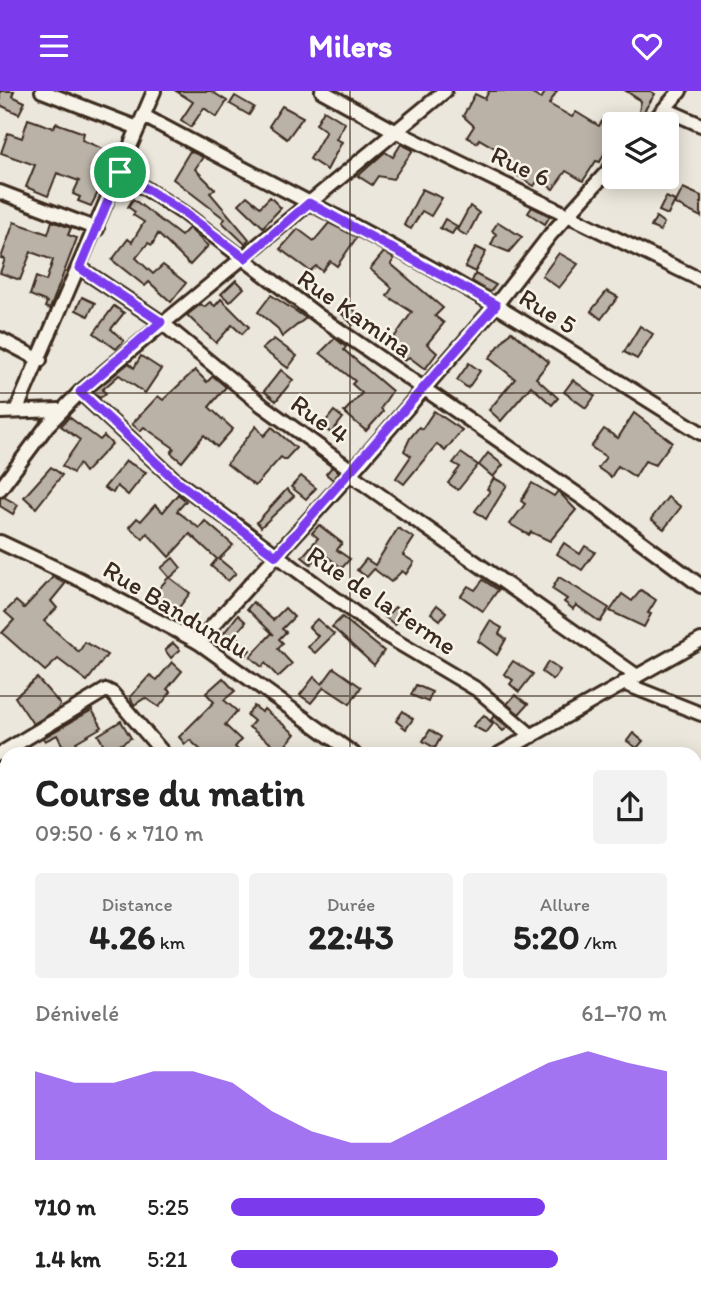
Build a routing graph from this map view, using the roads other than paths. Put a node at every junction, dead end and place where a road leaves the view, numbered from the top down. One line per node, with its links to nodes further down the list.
1 (42, 91): 8 (street, Rue 5)
2 (154, 91): 8 (street)
3 (322, 91): 10 (street, Rue 6)
4 (445, 91): 10 (street)
5 (680, 91): 6 (street)
6 (665, 109): 7 (street); 9 (street)
7 (662, 112)
8 (141, 122): 11 (street); 14 (street, Rue 5)
9 (701, 125)
10 (395, 131): 14 (street); 15 (street, Rue 6)
11 (120, 172): 16 (street); 17 (street, Rue Kamina)
12 (602, 178): 15 (street)
13 (0, 192): 16 (street)
14 (309, 203): 17 (street); 20 (street, Rue 5)
15 (570, 214): 19 (street, Rue 6); 20 (street)
16 (97, 229): 18 (street)
17 (245, 258): 21 (street); 24 (street, Rue Kamina)
18 (80, 268): 21 (street, Rue 4); 23 (street)
19 (701, 280)
20 (496, 305): 24 (street); 29 (street, Rue 5)
21 (161, 322): 25 (street); 30 (street, Rue 4)
22 (0, 339): 23 (street)
23 (40, 360): 26 (street)
24 (422, 388): 30 (street); 34 (street, Rue Kamina)
25 (80, 392): 27 (street); 33 (street, Rue de la ferme)
26 (16, 411): 27 (street); 28 (street)
27 (60, 411): 31 (street)
28 (0, 412)
29 (701, 433)
30 (349, 474): 33 (street); 37 (street, Rue 4)
31 (0, 489)
32 (0, 542): 36 (street, Rue Bandundu)
33 (276, 556): 36 (street); 40 (street, Rue de la ferme)
34 (701, 586)
35 (701, 641): 37 (street)
36 (198, 642): 43 (street, Rue Bandundu)
37 (637, 676): 38 (street)
38 (623, 683): 39 (street); 40 (street)
39 (701, 714)
40 (532, 736): 44 (street)
41 (15, 747): 42 (street)
42 (158, 747)
43 (344, 747)
44 (512, 747)

